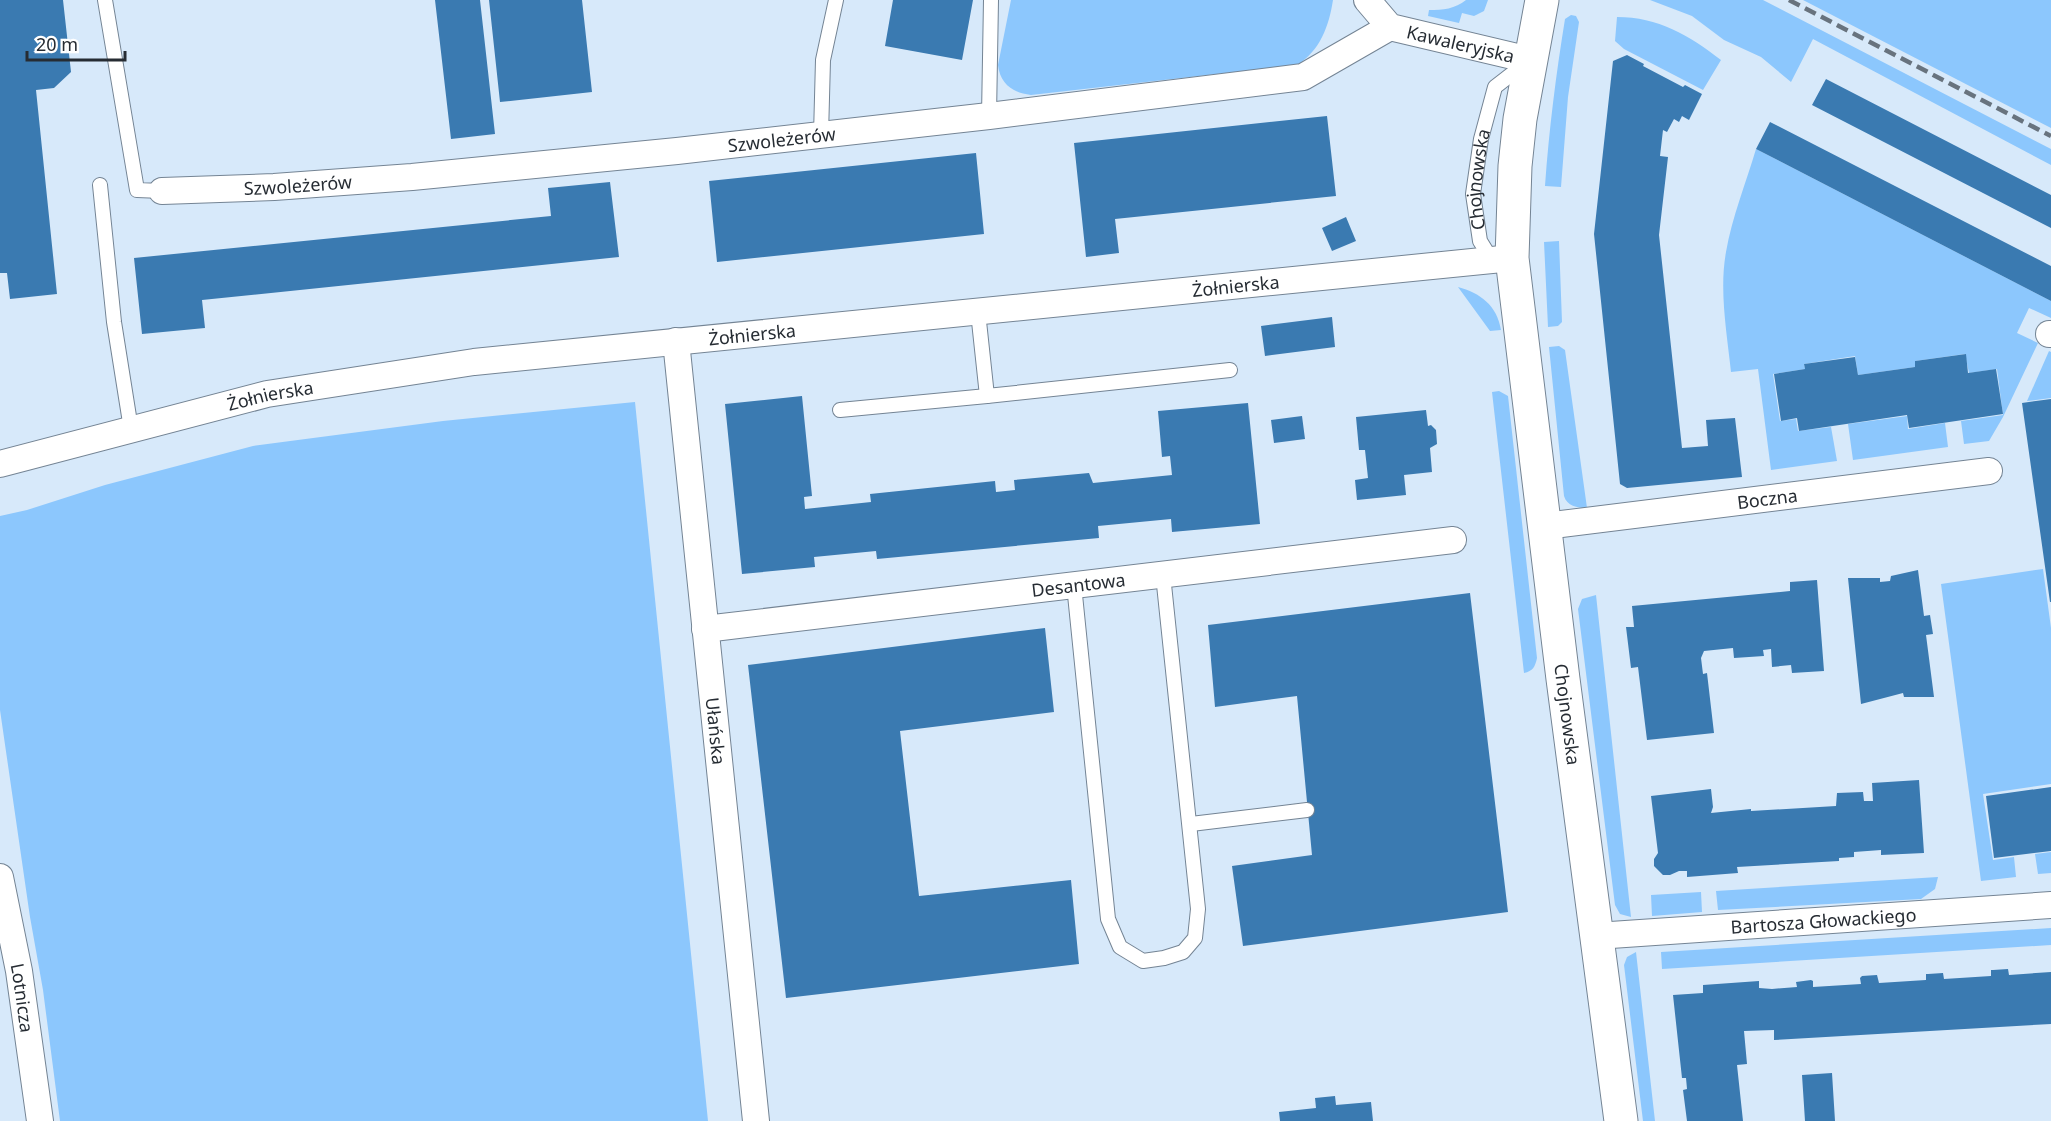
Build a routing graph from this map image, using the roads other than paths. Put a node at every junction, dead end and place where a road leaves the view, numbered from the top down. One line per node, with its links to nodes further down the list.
1 (105, 0): 11 (lane)
2 (836, 0): 9 (lane)
3 (991, 0): 8 (lane)
4 (1367, 0): 6 (street, Kawaleryjska)
5 (1542, 0): 7 (main road, Chojnowska)
6 (1389, 27): 7 (street, Kawaleryjska); 8 (street, Szwoleżerów)
7 (1530, 60): 12 (main road, Chojnowska)
8 (989, 116): 9 (street, Szwoleżerów)
9 (821, 135): 11 (street, Szwoleżerów)
10 (100, 185): 18 (lane)
11 (162, 191)
12 (1502, 259): 13 (street, Żołnierska); 21 (main road, Chojnowska)
13 (978, 312): 14 (street, Żołnierska); 16 (lane)
14 (676, 341): 18 (street, Żołnierska); 25 (street, Ułańska)
15 (1230, 370): 16 (lane)
16 (987, 396): 17 (lane)
17 (840, 410)
18 (131, 429): 19 (street, Żołnierska)
19 (0, 464)
20 (1989, 471): 21 (street, Boczna)
21 (1545, 526): 30 (main road, Chojnowska)
22 (1453, 540): 23 (street, Desantowa)
23 (1164, 574): 24 (street, Desantowa); 27 (lane)
24 (1074, 585): 25 (street, Desantowa); 27 (lane)
25 (705, 629): 32 (street, Ułańska)
26 (1307, 810): 27 (lane)
27 (1191, 824)
28 (0, 877): 31 (street, Lotnicza)
29 (2051, 904): 30 (street, Bartosza Głowackiego)
30 (1596, 936): 33 (main road, Chojnowska)
31 (40, 1121)
32 (756, 1121)
33 (1621, 1121)

